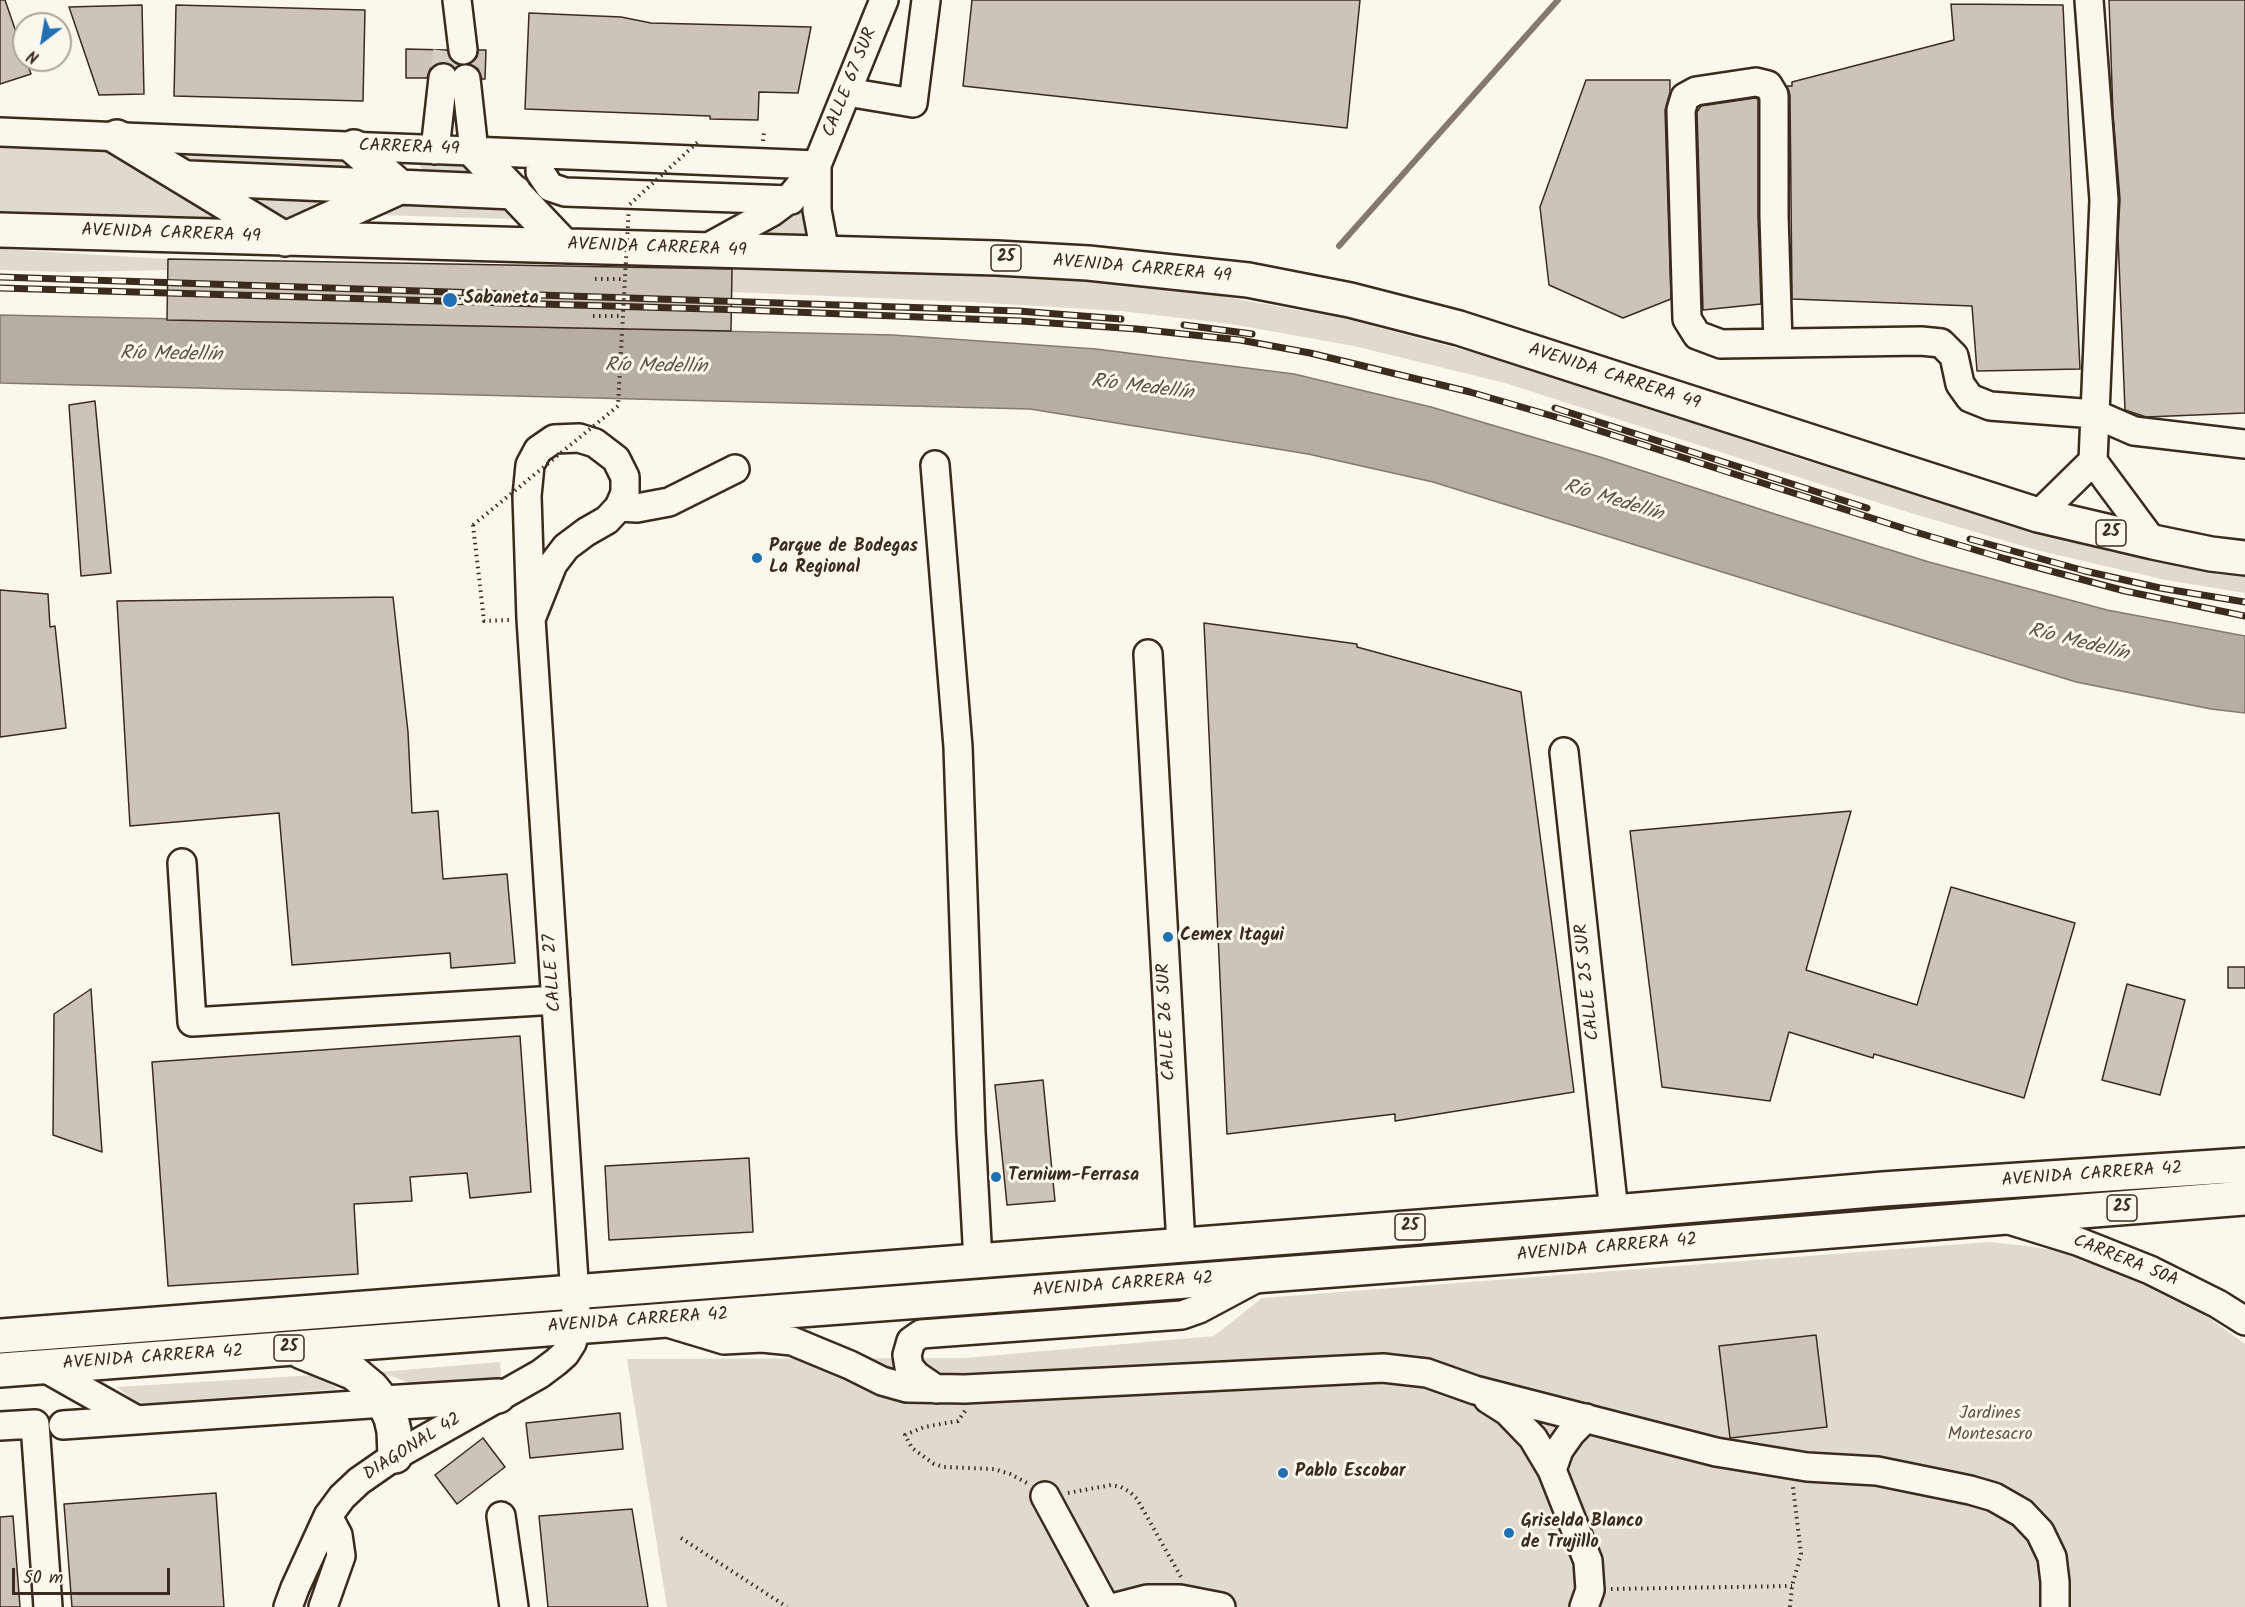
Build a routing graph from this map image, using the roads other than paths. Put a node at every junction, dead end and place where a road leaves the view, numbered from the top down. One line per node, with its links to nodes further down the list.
1 (453, 0): 2 (street)
2 (458, 0)
3 (884, 0): 6 (street, CALLE 67 SUR)
4 (926, 0): 6 (street)
5 (2089, 0): 24 (street)
6 (847, 92): 14 (street, CALLE 67 SUR)
7 (0, 132): 8 (street, CARRERA 49)
8 (117, 137): 9 (street, CARRERA 49); 13 (highway)
9 (354, 147): 10 (street, CARRERA 49); 15 (highway)
10 (435, 150): 11 (street, CARRERA 49); 11 (street)
11 (474, 151): 12 (street, CARRERA 49); 16 (highway)
12 (541, 154): 14 (street, CARRERA 49); 17 (street)
13 (185, 178): 15 (highway); 19 (highway)
14 (817, 178): 17 (street, CALLE 67 SUR); 22 (street, CALLE 67 SUR)
15 (400, 187): 16 (highway); 19 (highway)
16 (514, 192): 20 (highway)
17 (788, 200): 21 (street, CALLE 67 SUR)
18 (0, 230): 19 (highway, AVENIDA CARRERA 49 / 25)
19 (285, 239): 20 (highway, AVENIDA CARRERA 49 / 25)
20 (564, 246): 21 (highway, AVENIDA CARRERA 49 / 25)
21 (703, 250): 22 (highway, AVENIDA CARRERA 49 / 25)
22 (825, 253): 30 (highway, AVENIDA CARRERA 49 / 25)
23 (1778, 343): 23 (street); 24 (street)
24 (2095, 414): 25 (street); 26 (street)
25 (2245, 444)
26 (2093, 461): 30 (street); 31 (street)
27 (935, 465): 45 (street)
28 (735, 469): 29 (street)
29 (619, 507): 33 (street, CALLE 27); 33 (street, CALLE 27)
30 (2038, 514): 31 (highway, AVENIDA CARRERA 49 / 25)
31 (2152, 542): 32 (highway, AVENIDA CARRERA 49 / 25)
32 (2245, 558)
33 (531, 619): 37 (street, CALLE 27)
34 (1148, 654): 43 (street, CALLE 26 SUR)
35 (1564, 752): 40 (street, CALLE 25 SUR)
36 (182, 863): 37 (street)
37 (556, 1000): 47 (street, CALLE 27)
38 (2245, 1165): 40 (highway, AVENIDA CARRERA 42 / 25)
39 (2242, 1197): 41 (highway, AVENIDA CARRERA 42 / 25)
40 (1614, 1212): 42 (highway, AVENIDA CARRERA 42 / 25)
41 (1999, 1217): 44 (highway, AVENIDA CARRERA 42 / 25); 49 (street, CARRERA 50A)
42 (1403, 1228): 43 (highway, AVENIDA CARRERA 42 / 25); 44 (highway)
43 (1181, 1245): 45 (highway, AVENIDA CARRERA 42 / 25)
44 (1520, 1256): 46 (highway, AVENIDA CARRERA 42 / 25)
45 (978, 1261): 47 (highway, AVENIDA CARRERA 42 / 25)
46 (1261, 1275): 48 (highway, AVENIDA CARRERA 42 / 25); 55 (street)
47 (575, 1292): 50 (street, CALLE 27); 51 (highway, AVENIDA CARRERA 42 / 25)
48 (656, 1321): 50 (highway, AVENIDA CARRERA 42 / 25); 55 (street)
49 (2245, 1321)
50 (577, 1326): 52 (highway, AVENIDA CARRERA 42 / 25); 57 (street, DIAGONAL 42)
51 (0, 1336)
52 (291, 1348): 53 (highway, AVENIDA CARRERA 42 / 25); 58 (highway)
53 (43, 1367): 54 (highway, AVENIDA CARRERA 42 / 25); 60 (street)
54 (0, 1370)
55 (936, 1389): 56 (street)
56 (1475, 1390): 59 (street); 64 (street)
57 (498, 1396): 58 (highway); 63 (street, DIAGONAL 42)
58 (384, 1403): 60 (street); 63 (highway)
59 (1586, 1418): 64 (street); 76 (street)
60 (135, 1419): 61 (street)
61 (63, 1425)
62 (0, 1426): 69 (street)
63 (395, 1456): 66 (street, DIAGONAL 42)
64 (1552, 1470): 68 (street)
65 (1045, 1496): 73 (street)
66 (328, 1516): 70 (street, DIAGONAL 42); 71 (street)
67 (501, 1516): 72 (street)
68 (1587, 1598)
69 (48, 1607)
70 (288, 1607)
71 (323, 1607)
72 (514, 1607)
73 (1105, 1607)
74 (1116, 1607): 75 (street)
75 (1221, 1607)
76 (2055, 1607)

